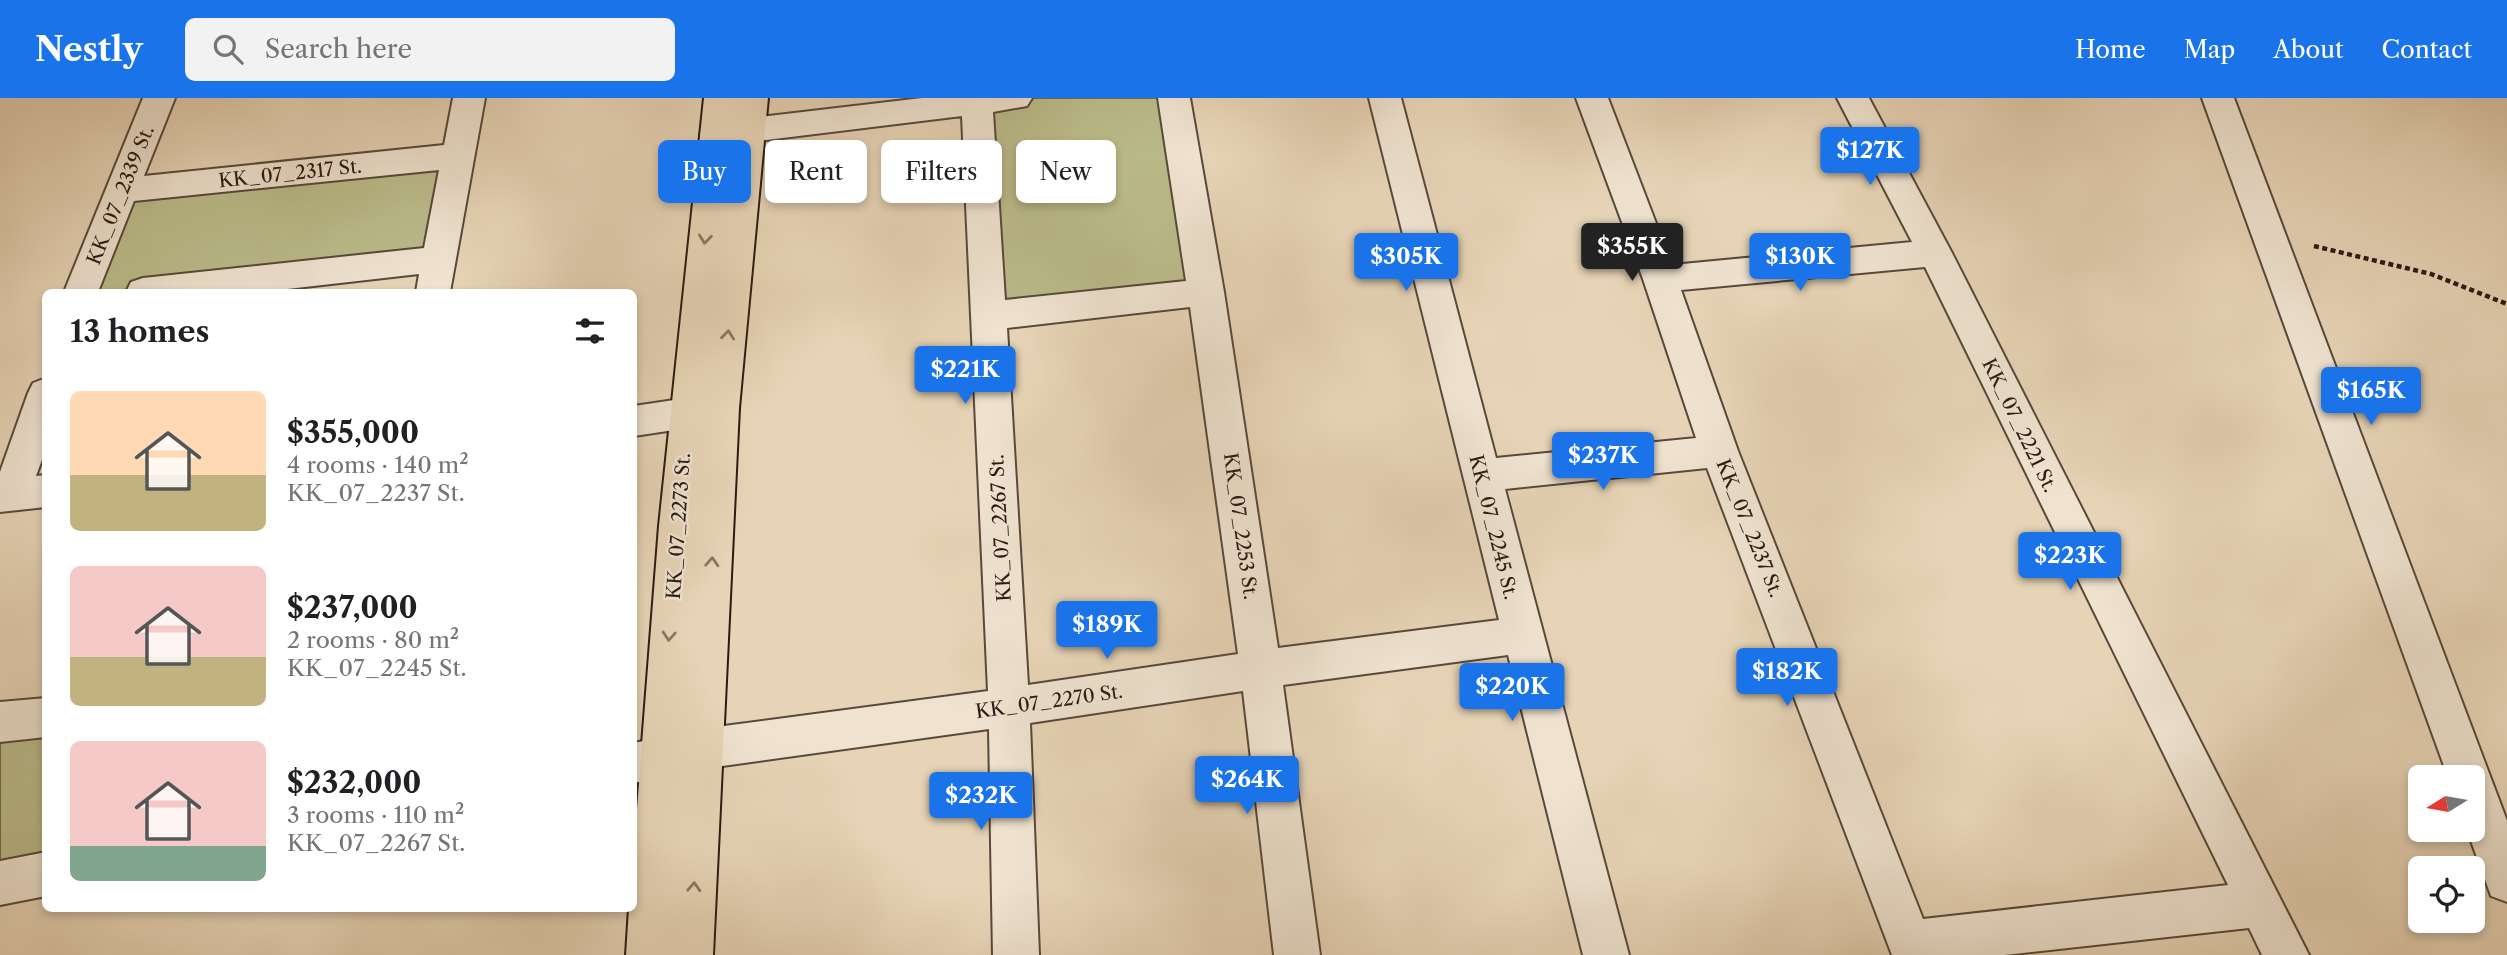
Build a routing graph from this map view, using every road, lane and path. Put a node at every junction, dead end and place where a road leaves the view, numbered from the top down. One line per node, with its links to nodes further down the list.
1 (159, 98): 12 (street, KK_07_2339 St.)
2 (469, 98): 11 (street)
3 (1016, 98): 9 (street)
4 (1174, 98): 20 (street, KK_07_2253 St.)
5 (1385, 98): 27 (street, KK_07_2245 St.)
6 (1592, 98): 16 (street, KK_07_2237 St.)
7 (1853, 98): 14 (street, KK_07_2221 St.)
8 (2218, 98): 13 (street)
9 (977, 102): 10 (street); 22 (street, KK_07_2267 St.)
10 (735, 115): 24 (main road, KK_07_2273 St.)
11 (456, 156): 12 (street, KK_07_2317 St.); 15 (street)
12 (124, 190): 17 (street, KK_07_2339 St.)
13 (2268, 234): 21 (path); 36 (street)
14 (1935, 253): 16 (street); 41 (street, KK_07_2221 St.)
15 (439, 258): 18 (street); 19 (street)
16 (1660, 279): 26 (street, KK_07_2237 St.)
17 (81, 289)
18 (169, 289)
19 (434, 289)
20 (1207, 292): 22 (street); 30 (street, KK_07_2253 St.)
21 (2507, 304)
22 (989, 316): 31 (street, KK_07_2267 St.)
23 (42, 408): 28 (street)
24 (704, 411): 25 (street); 34 (main road, KK_07_2273 St., one-way to 24); 35 (main road, KK_07_2273 St., one-way to 35)
25 (637, 421)
26 (1719, 451): 27 (street); 42 (street, KK_07_2237 St.)
27 (1481, 475): 29 (street, KK_07_2245 St.)
28 (19, 494)
29 (1521, 635): 30 (street, KK_07_2270 St.); 47 (street, KK_07_2245 St.)
30 (1262, 668): 31 (street, KK_07_2270 St.); 46 (street, KK_07_2253 St.)
31 (1009, 707): 34 (street, KK_07_2270 St.); 45 (street, KK_07_2267 St.)
32 (42, 717): 33 (street)
33 (0, 722)
34 (701, 749): 35 (street, KK_07_2270 St.); 44 (main road, KK_07_2273 St., one-way to 34)
35 (647, 761): 43 (main road, KK_07_2273 St.)
36 (2465, 765)
37 (2485, 820): 39 (street)
38 (42, 875): 40 (street)
39 (2507, 880)
40 (0, 883)
41 (2259, 904): 42 (street); 48 (street, KK_07_2221 St.)
42 (1913, 949)
43 (649, 955)
44 (690, 955)
45 (1016, 955)
46 (1297, 955)
47 (1605, 955)
48 (2286, 955)

